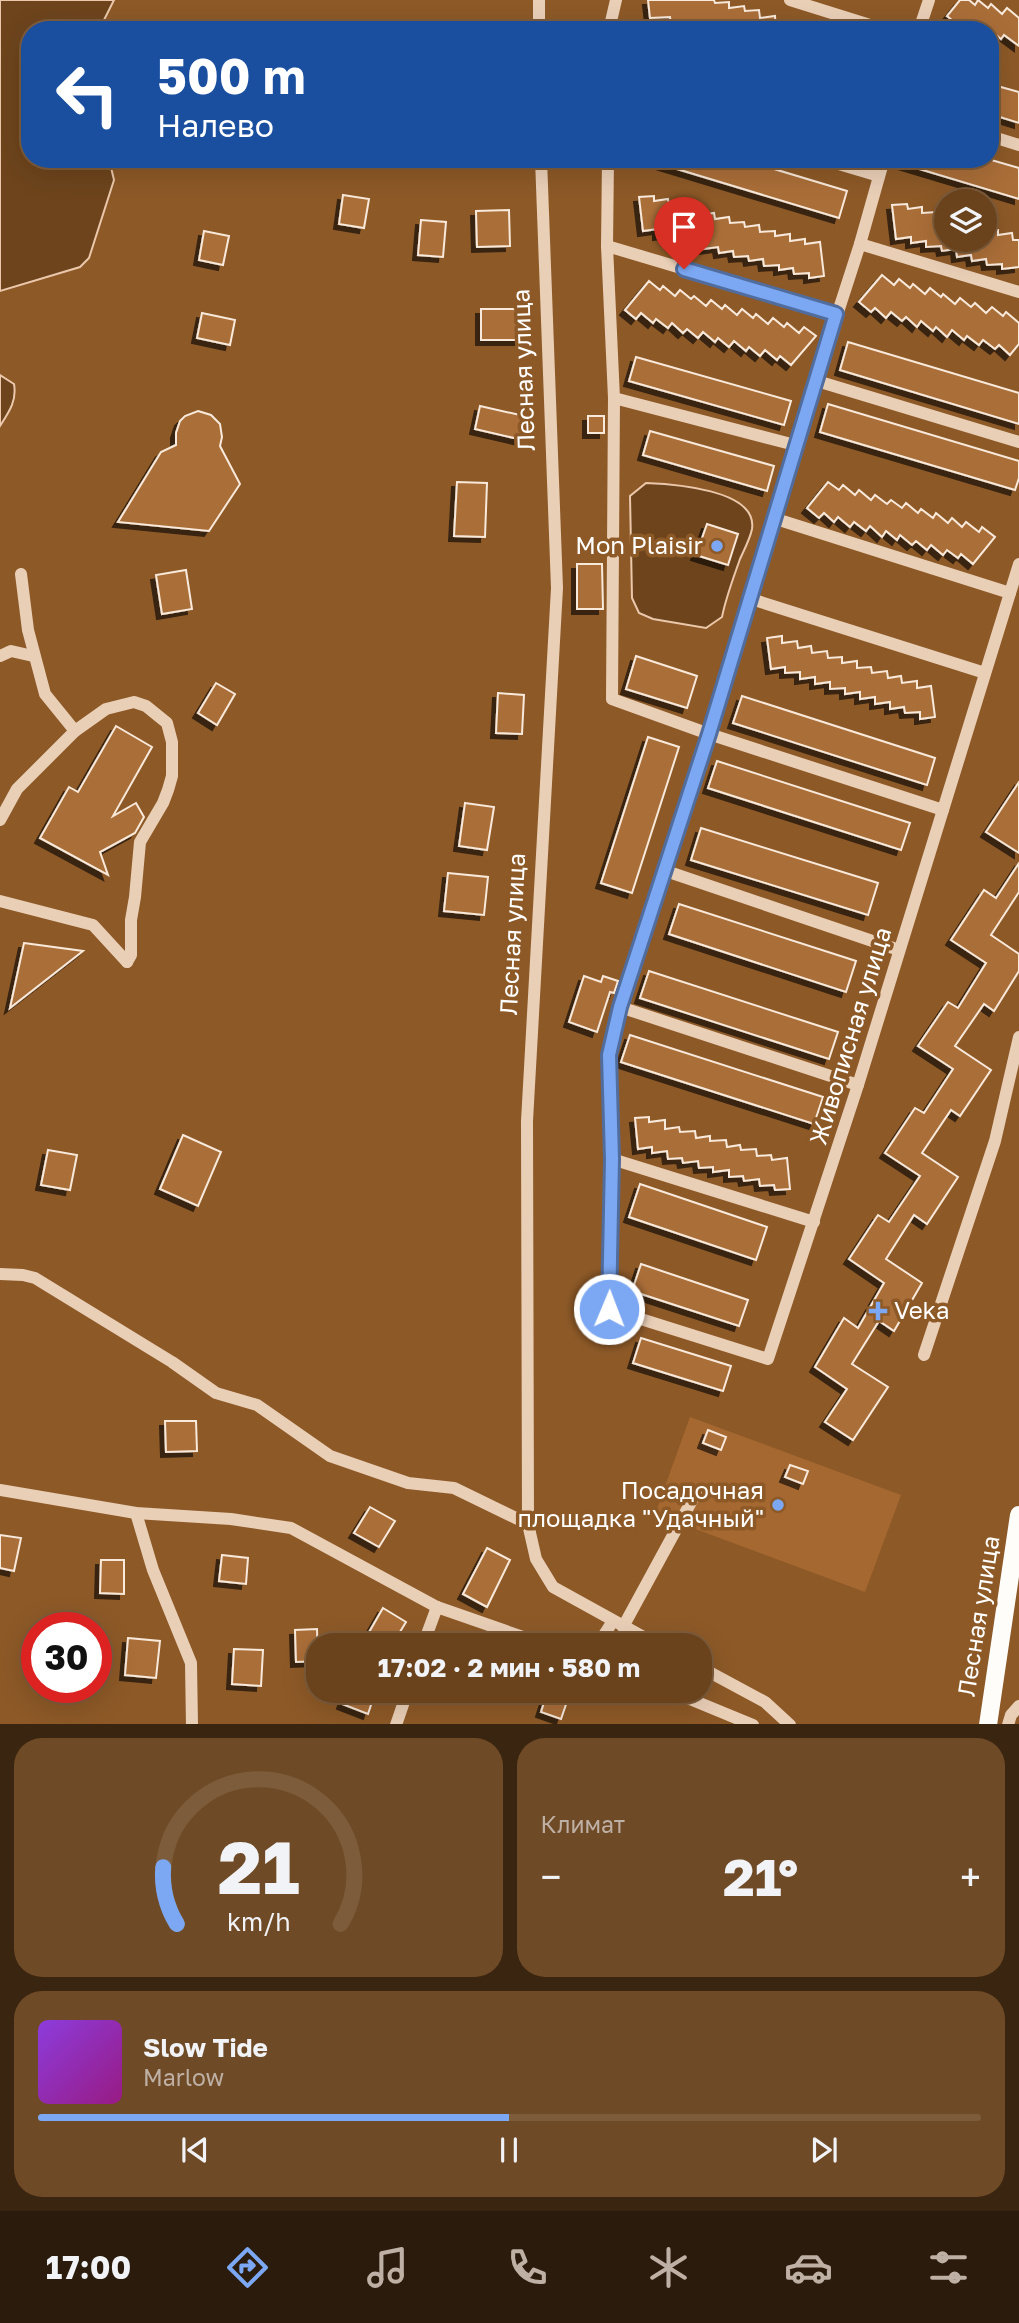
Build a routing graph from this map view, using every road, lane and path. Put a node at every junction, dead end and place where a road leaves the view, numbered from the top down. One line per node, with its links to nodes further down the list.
1 (539, 0): 5 (street)
2 (616, 0): 6 (street)
3 (790, 0): 7 (street)
4 (929, 0): 8 (street)
5 (539, 21)
6 (611, 21)
7 (857, 21)
8 (922, 21)
9 (999, 139): 10 (street)
10 (1019, 145)
11 (541, 168): 50 (street, Лесная улица)
12 (608, 168): 17 (street)
13 (852, 168): 15 (street)
14 (881, 168): 15 (street)
15 (879, 176): 16 (street)
16 (860, 244): 18 (street); 19 (street)
17 (607, 246): 19 (street); 21 (street)
18 (1019, 292)
19 (836, 314): 20 (street)
20 (817, 381): 22 (street); 23 (street)
21 (614, 398): 23 (street); 33 (street)
22 (1019, 442)
23 (795, 445): 24 (street)
24 (773, 518): 27 (street); 28 (street)
25 (1019, 564): 27 (street, Живописная улица)
26 (22, 574): 30 (street)
27 (1010, 593): 31 (street, Живописная улица)
28 (748, 598): 31 (street); 33 (street)
29 (0, 656): 30 (street)
30 (33, 656): 32 (street)
31 (985, 673): 34 (street, Живописная улица)
32 (75, 731): 35 (street); 37 (street)
33 (709, 734): 34 (street); 36 (street)
34 (943, 810): 38 (street, Живописная улица)
35 (0, 820)
36 (663, 870): 38 (street); 39 (street)
37 (0, 901)
38 (899, 950): 41 (street, Живописная улица)
39 (620, 1007): 41 (street); 42 (street)
40 (1019, 1037): 45 (street)
41 (858, 1085): 43 (street, Живописная улица)
42 (612, 1159): 43 (street); 43 (street, Живописная улица)
43 (814, 1222)
44 (0, 1274): 50 (street)
45 (924, 1355)
46 (0, 1490): 48 (street)
47 (696, 1493): 52 (street)
48 (136, 1513): 51 (street); 61 (street)
49 (1019, 1515): 65 (main road, Лесная улица)
50 (528, 1524): 52 (street, Лесная улица)
51 (437, 1606): 53 (street); 54 (street)
52 (618, 1624): 55 (street); 56 (street, Лесная улица)
53 (428, 1633)
54 (512, 1633)
55 (607, 1633)
56 (635, 1633)
57 (712, 1673): 64 (street)
58 (403, 1703): 62 (street)
59 (700, 1703): 63 (street)
60 (1019, 1706): 66 (street)
61 (191, 1724)
62 (396, 1724)
63 (753, 1724)
64 (790, 1724)
65 (988, 1724)
66 (1008, 1724)

